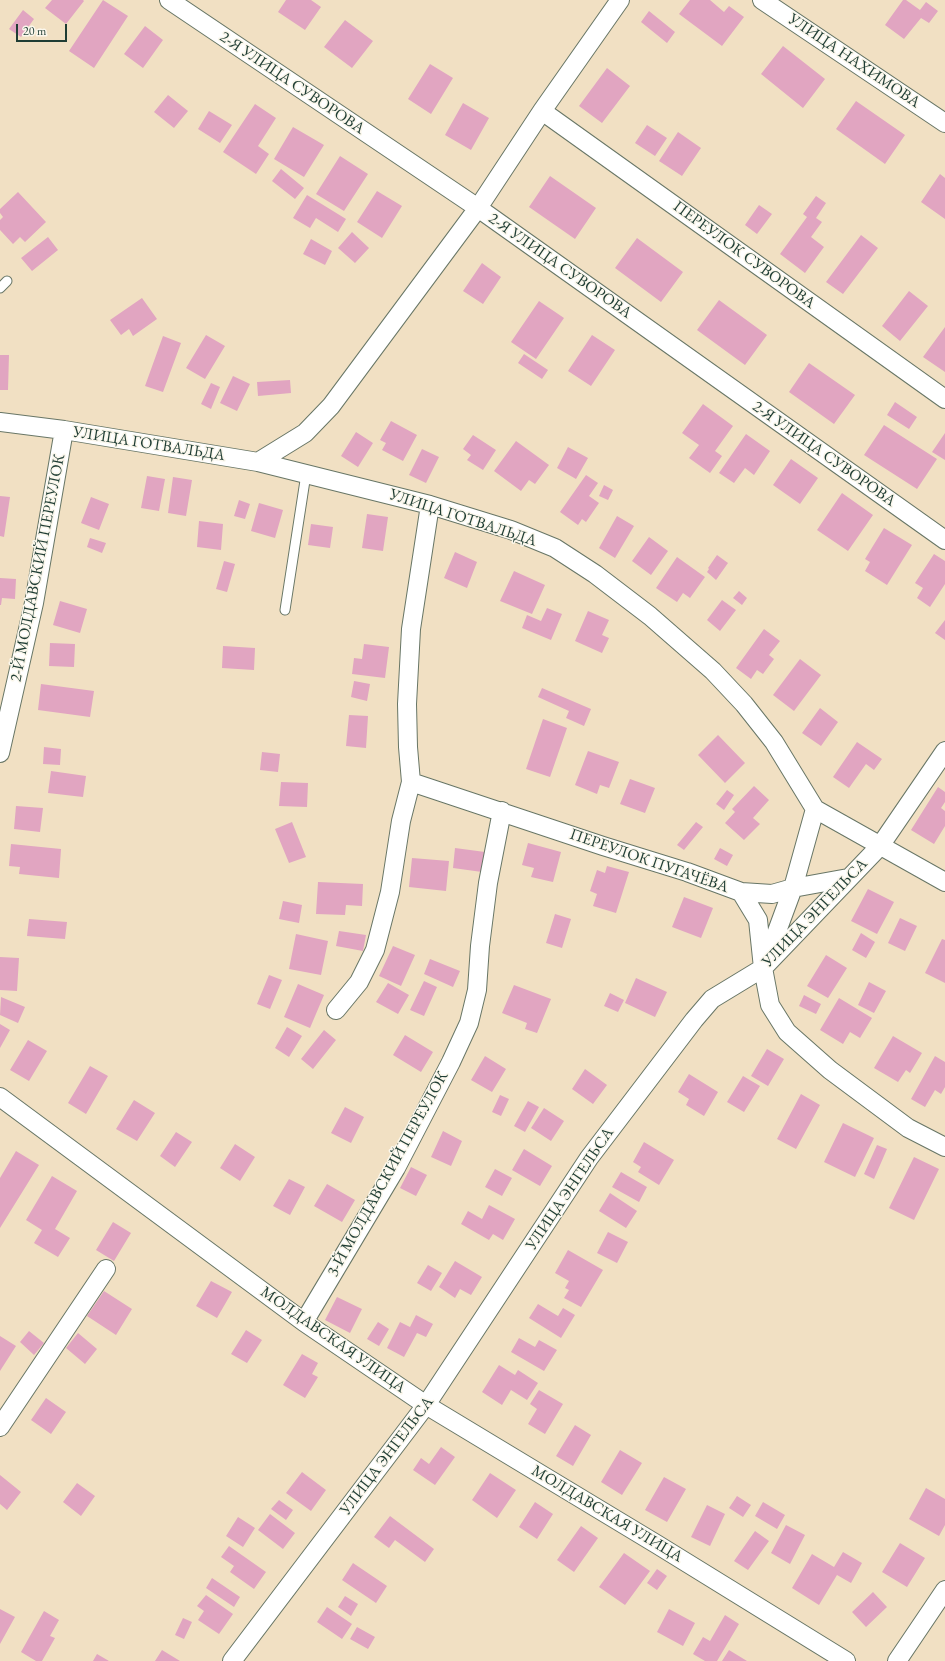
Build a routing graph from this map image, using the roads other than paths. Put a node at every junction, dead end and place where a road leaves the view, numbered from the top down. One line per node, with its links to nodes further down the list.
1 (169, 0): 6 (street, 2-Я УЛИЦА СУВОРОВА)
2 (620, 0): 4 (street)
3 (762, 0): 5 (street, УЛИЦА НАХИМОВА)
4 (542, 111): 6 (street); 9 (street, ПЕРЕУЛОК СУВОРОВА)
5 (945, 123)
6 (478, 208): 12 (street); 15 (street, 2-Я УЛИЦА СУВОРОВА)
7 (6, 281): 8 (lane)
8 (0, 288)
9 (945, 399)
10 (0, 422): 11 (street, УЛИЦА ГОТВАЛЬДА)
11 (64, 430): 12 (street, УЛИЦА ГОТВАЛЬДА); 18 (street, 2-Й МОЛДАВСКИЙ ПЕРЕУЛОК)
12 (258, 462): 13 (street, УЛИЦА ГОТВАЛЬДА)
13 (306, 474): 14 (street, УЛИЦА ГОТВАЛЬДА); 16 (lane)
14 (430, 505): 19 (street); 20 (street, УЛИЦА ГОТВАЛЬДА)
15 (945, 540)
16 (285, 610)
17 (945, 751): 22 (street, УЛИЦА ЭНГЕЛЬСА)
18 (0, 753)
19 (411, 782): 21 (street, ПЕРЕУЛОК ПУГАЧЁВА); 28 (street)
20 (815, 809): 22 (street, УЛИЦА ГОТВАЛЬДА); 25 (street)
21 (502, 811): 26 (street, ПЕРЕУЛОК ПУГАЧЁВА); 32 (street, 3-Й МОЛДАВСКИЙ ПЕРЕУЛОК)
22 (880, 846): 23 (street, УЛИЦА ЭНГЕЛЬСА); 24 (street, УЛИЦА ГОТВАЛЬДА)
23 (848, 878): 25 (street); 27 (street, УЛИЦА ЭНГЕЛЬСА)
24 (945, 882)
25 (793, 888): 26 (street); 27 (street)
26 (740, 892): 27 (street, ПЕРЕУЛОК ПУГАЧЁВА)
27 (763, 968): 30 (street, ПЕРЕУЛОК ПУГАЧЁВА); 33 (street, УЛИЦА ЭНГЕЛЬСА)
28 (336, 1010)
29 (0, 1097): 32 (street, МОЛДАВСКАЯ УЛИЦА)
30 (945, 1147)
31 (106, 1269): 34 (street)
32 (304, 1322): 33 (street, МОЛДАВСКАЯ УЛИЦА)
33 (426, 1405): 36 (street, УЛИЦА ЭНГЕЛЬСА); 37 (street, МОЛДАВСКАЯ УЛИЦА)
34 (0, 1427)
35 (945, 1590): 38 (street)
36 (232, 1661)
37 (846, 1661)
38 (897, 1661)

